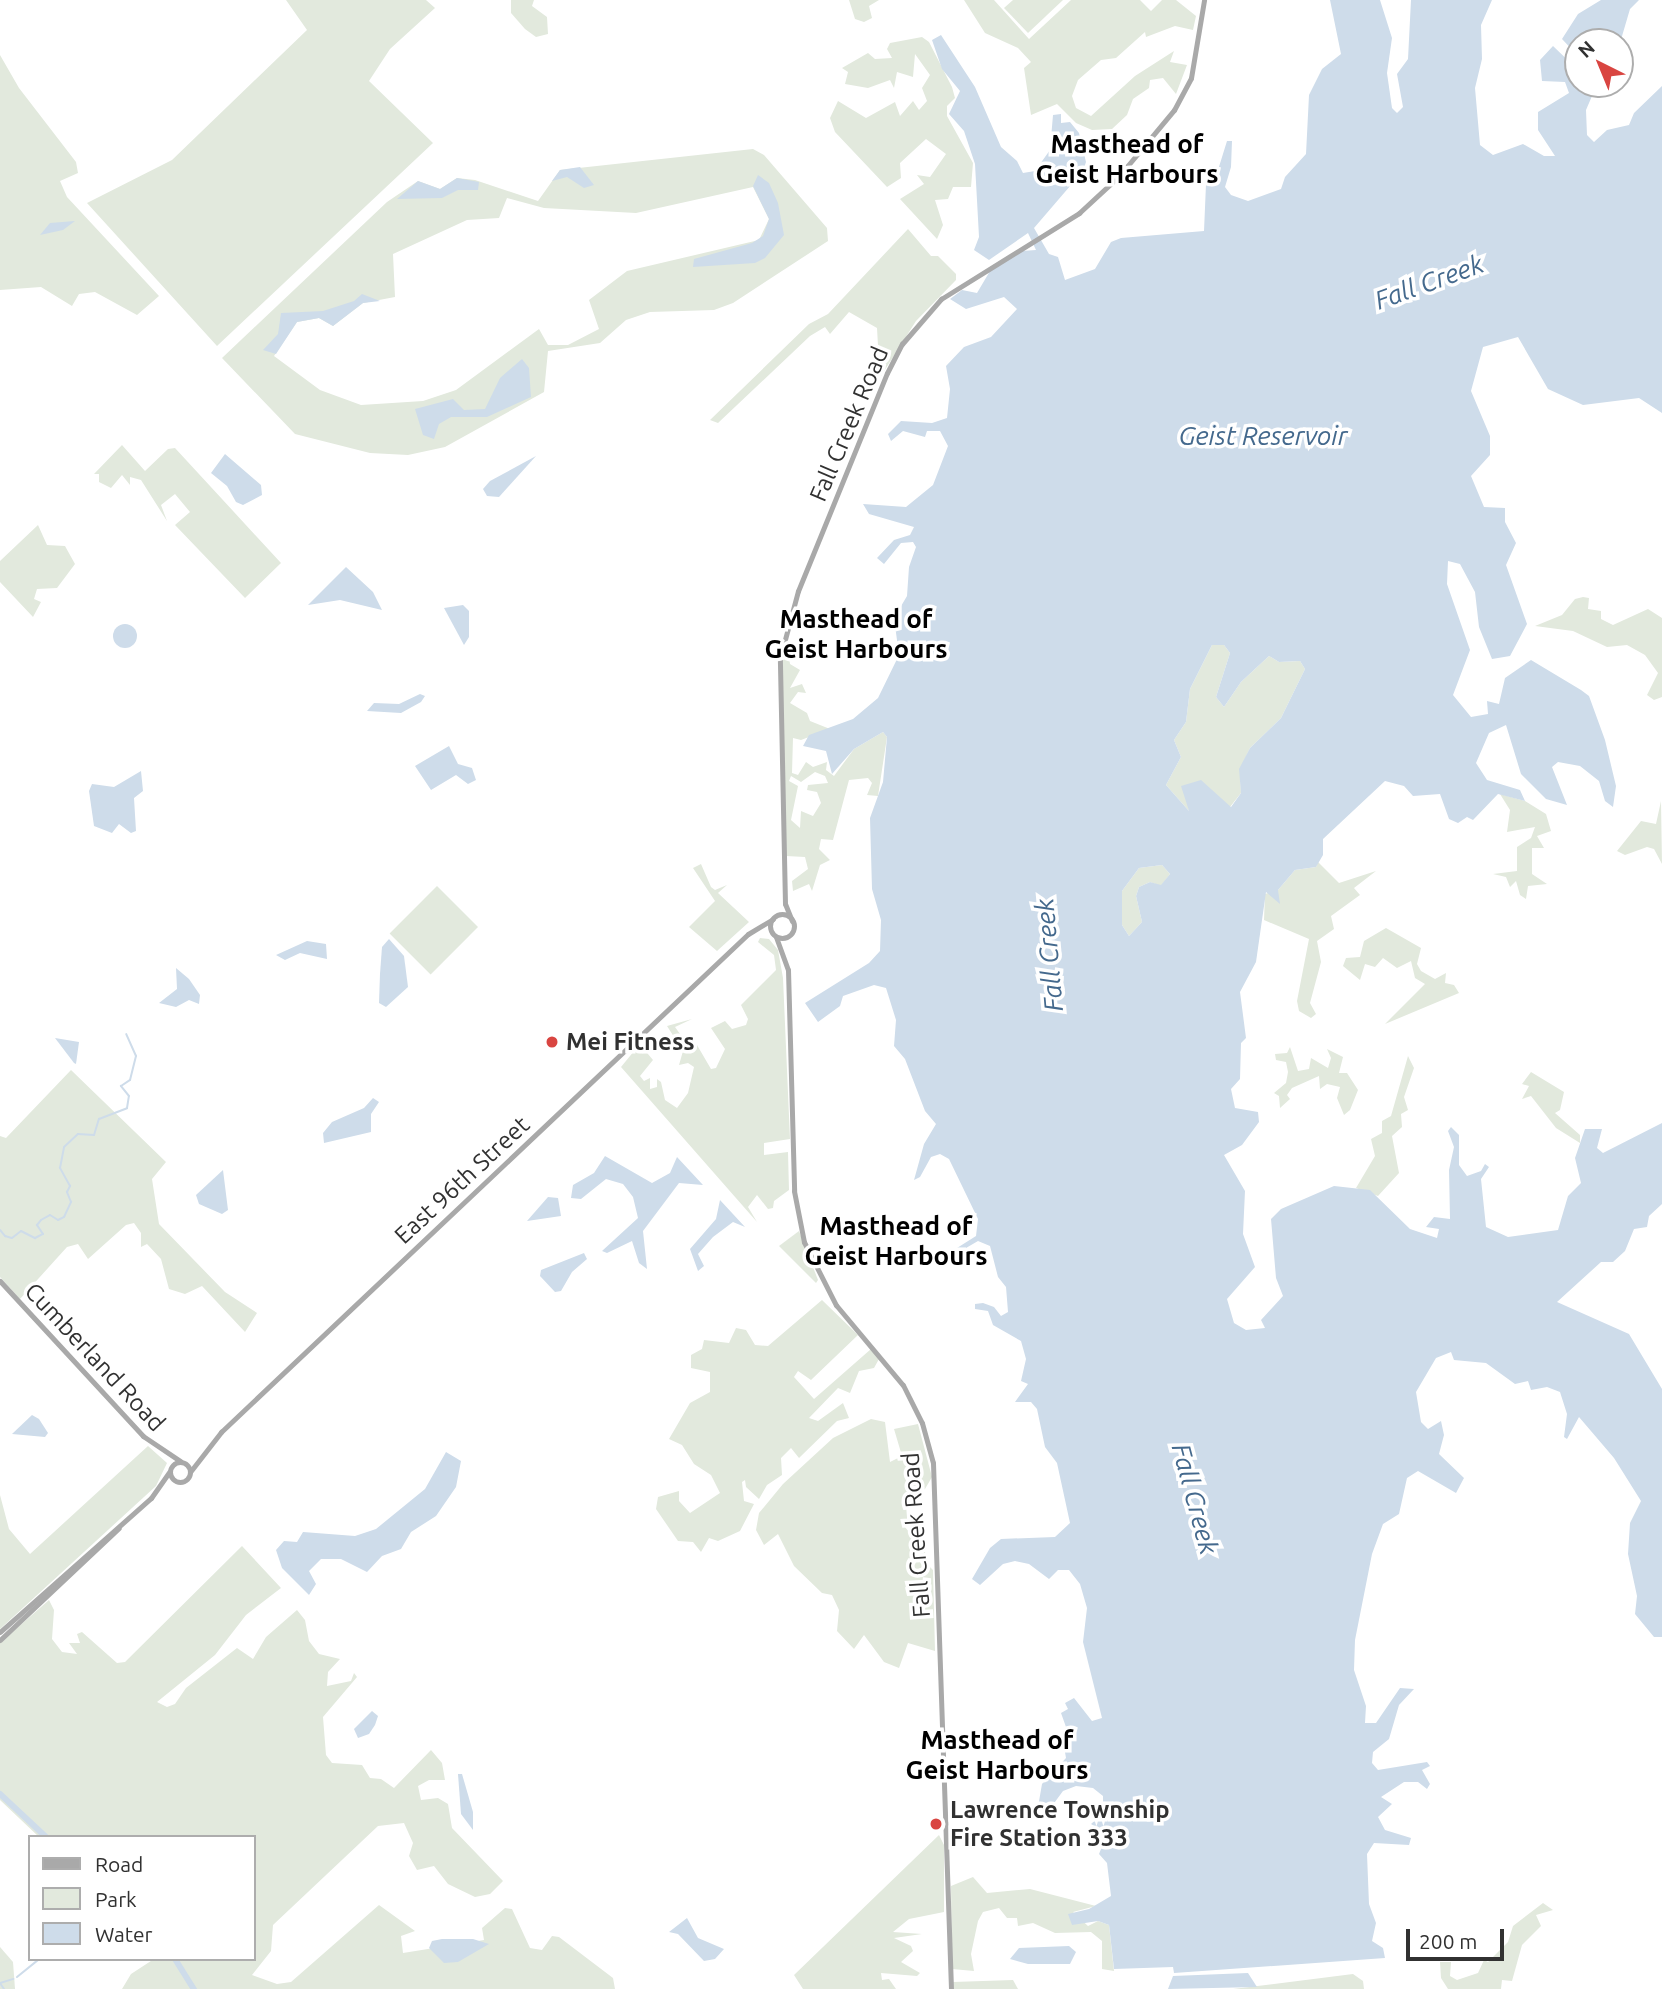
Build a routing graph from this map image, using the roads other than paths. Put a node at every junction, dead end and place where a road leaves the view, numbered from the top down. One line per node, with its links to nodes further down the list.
1 (1205, 0): 2 (main road, Fall Creek Road)
2 (785, 904): 3 (main road); 4 (main road, Fall Creek Road)
3 (775, 917): 4 (main road); 5 (main road, East 96th Street); 7 (main road)
4 (792, 921): 6 (main road)
5 (754, 930): 7 (main road); 11 (main road, East 96th Street)
6 (792, 933): 7 (main road); 8 (main road, Fall Creek Road)
7 (774, 935): 8 (main road)
8 (784, 949): 20 (main road, Fall Creek Road)
9 (0, 1281): 10 (main road, Cumberland Road)
10 (167, 1454): 12 (main road, Cumberland Road); 13 (main road, Cumberland Road)
11 (197, 1458): 12 (main road, East 96th Street); 14 (main road, East 96th Street)
12 (182, 1462): 13 (main road, East 96th Street); 14 (main road)
13 (170, 1470): 15 (main road); 16 (main road)
14 (190, 1472): 15 (main road)
15 (176, 1481): 16 (main road)
16 (163, 1484): 17 (main road)
17 (123, 1523): 18 (main road); 19 (main road)
18 (0, 1632)
19 (0, 1640)
20 (951, 1989)

